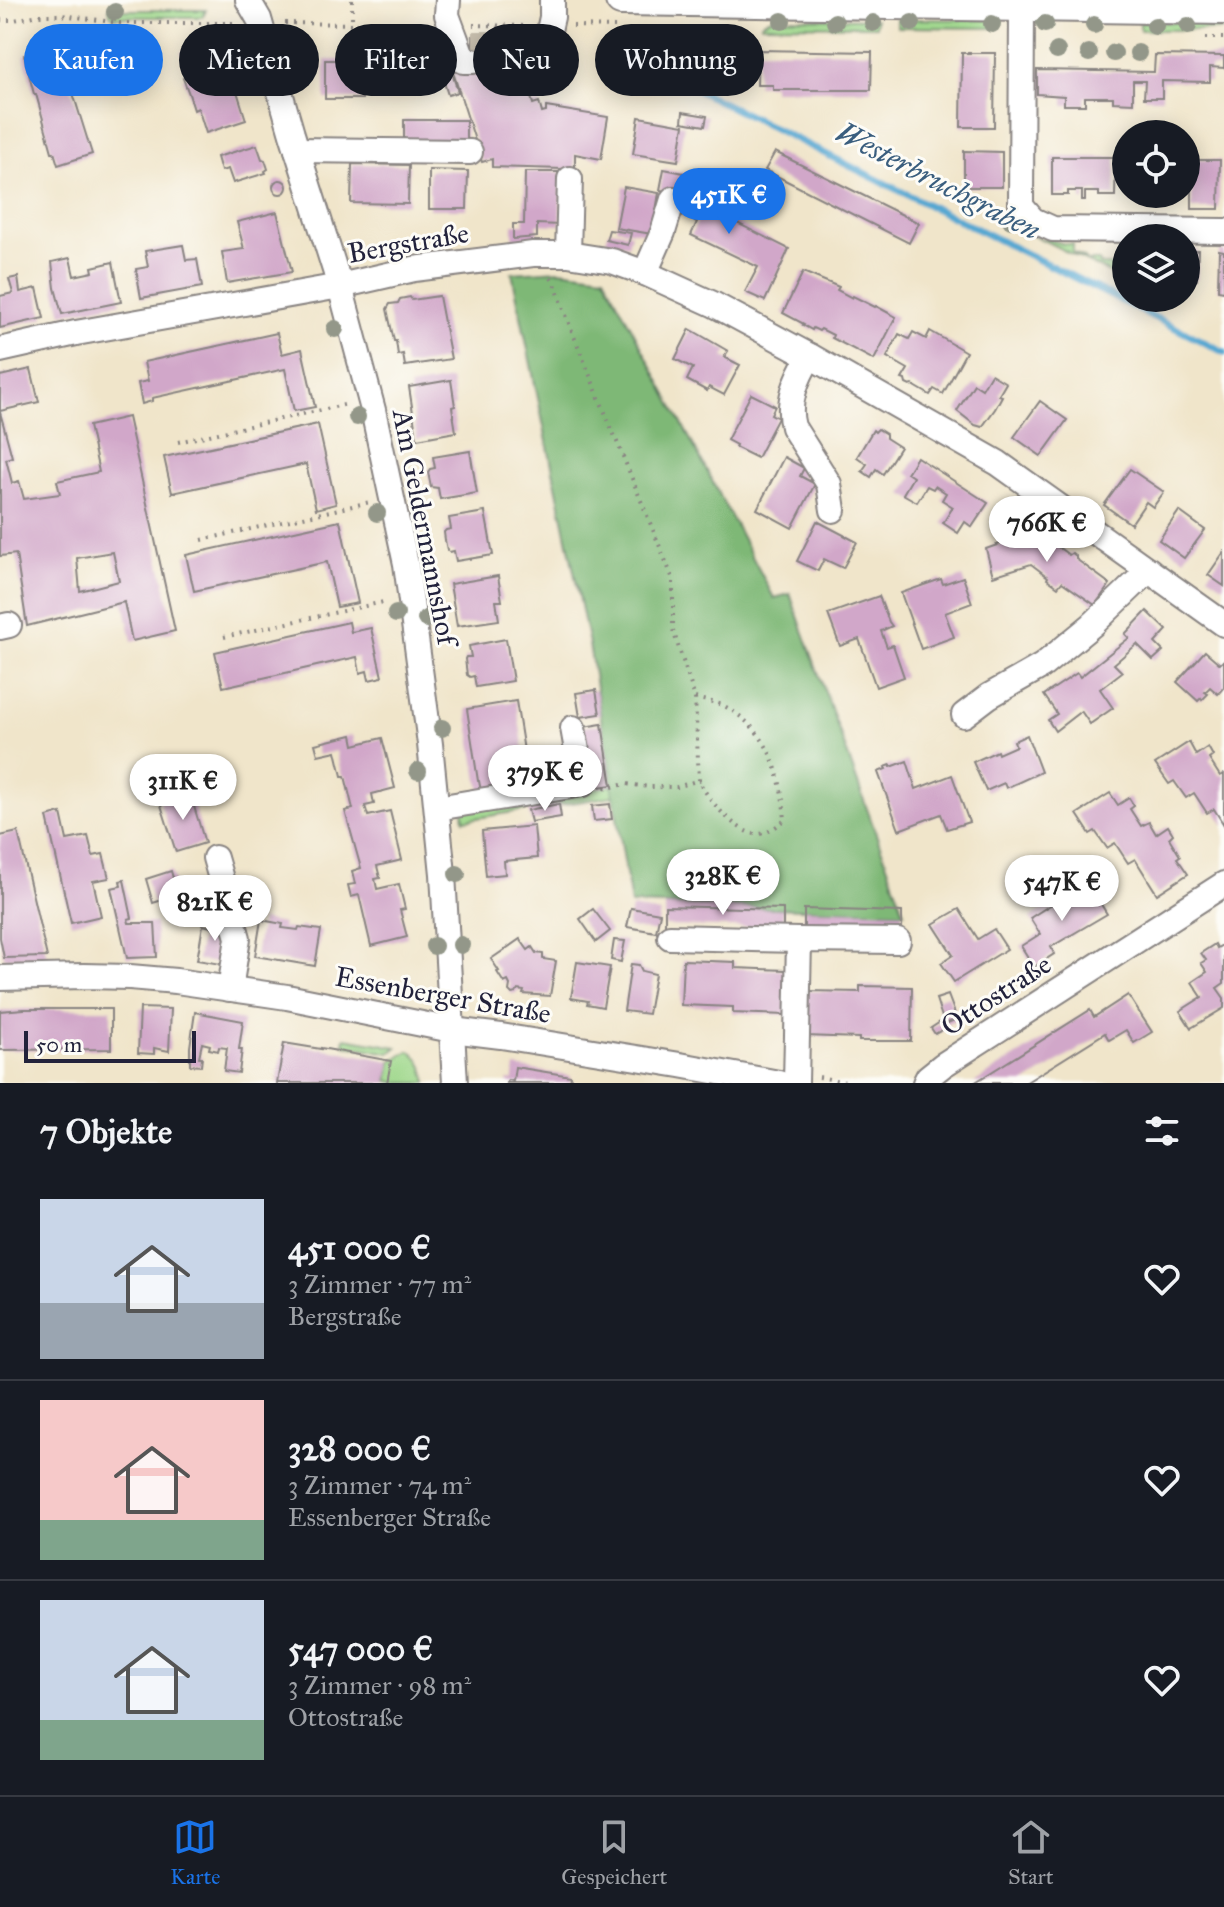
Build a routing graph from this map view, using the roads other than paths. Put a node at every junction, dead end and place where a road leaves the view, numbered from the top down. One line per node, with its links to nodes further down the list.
1 (248, 0): 11 (street, Am Geldermannshof)
2 (448, 0): 10 (street)
3 (552, 0): 9 (street)
4 (750, 1): 5 (main road); 8 (main road)
5 (882, 2): 6 (main road)
6 (1031, 4): 7 (main road); 15 (street)
7 (1224, 9)
8 (624, 13)
9 (545, 24)
10 (464, 43)
11 (297, 150): 12 (street); 18 (street, Am Geldermannshof)
12 (470, 152)
13 (570, 179): 16 (street)
14 (673, 199): 17 (street)
15 (1224, 231)
16 (568, 254): 17 (street, Bergstraße); 18 (street, Bergstraße)
17 (645, 273): 20 (street, Bergstraße)
18 (340, 286): 19 (street, Bergstraße); 26 (street, Am Geldermannshof)
19 (0, 350)
20 (810, 356): 21 (street); 22 (street, Bergstraße)
21 (833, 510)
22 (1149, 570): 23 (street, Bergstraße); 24 (street)
23 (1224, 624)
24 (964, 715)
25 (573, 728): 26 (street)
26 (437, 808): 34 (street, Am Geldermannshof)
27 (215, 858): 33 (street)
28 (1224, 884): 38 (street, Ottostraße)
29 (670, 937): 30 (street)
30 (799, 940): 31 (street); 37 (street)
31 (898, 941)
32 (0, 978): 33 (street, Essenberger Straße)
33 (230, 989): 34 (street, Essenberger Straße)
34 (452, 1030): 35 (street, Am Geldermannshof); 36 (street, Essenberger Straße)
35 (455, 1083)
36 (779, 1083)
37 (796, 1083)
38 (925, 1083)

